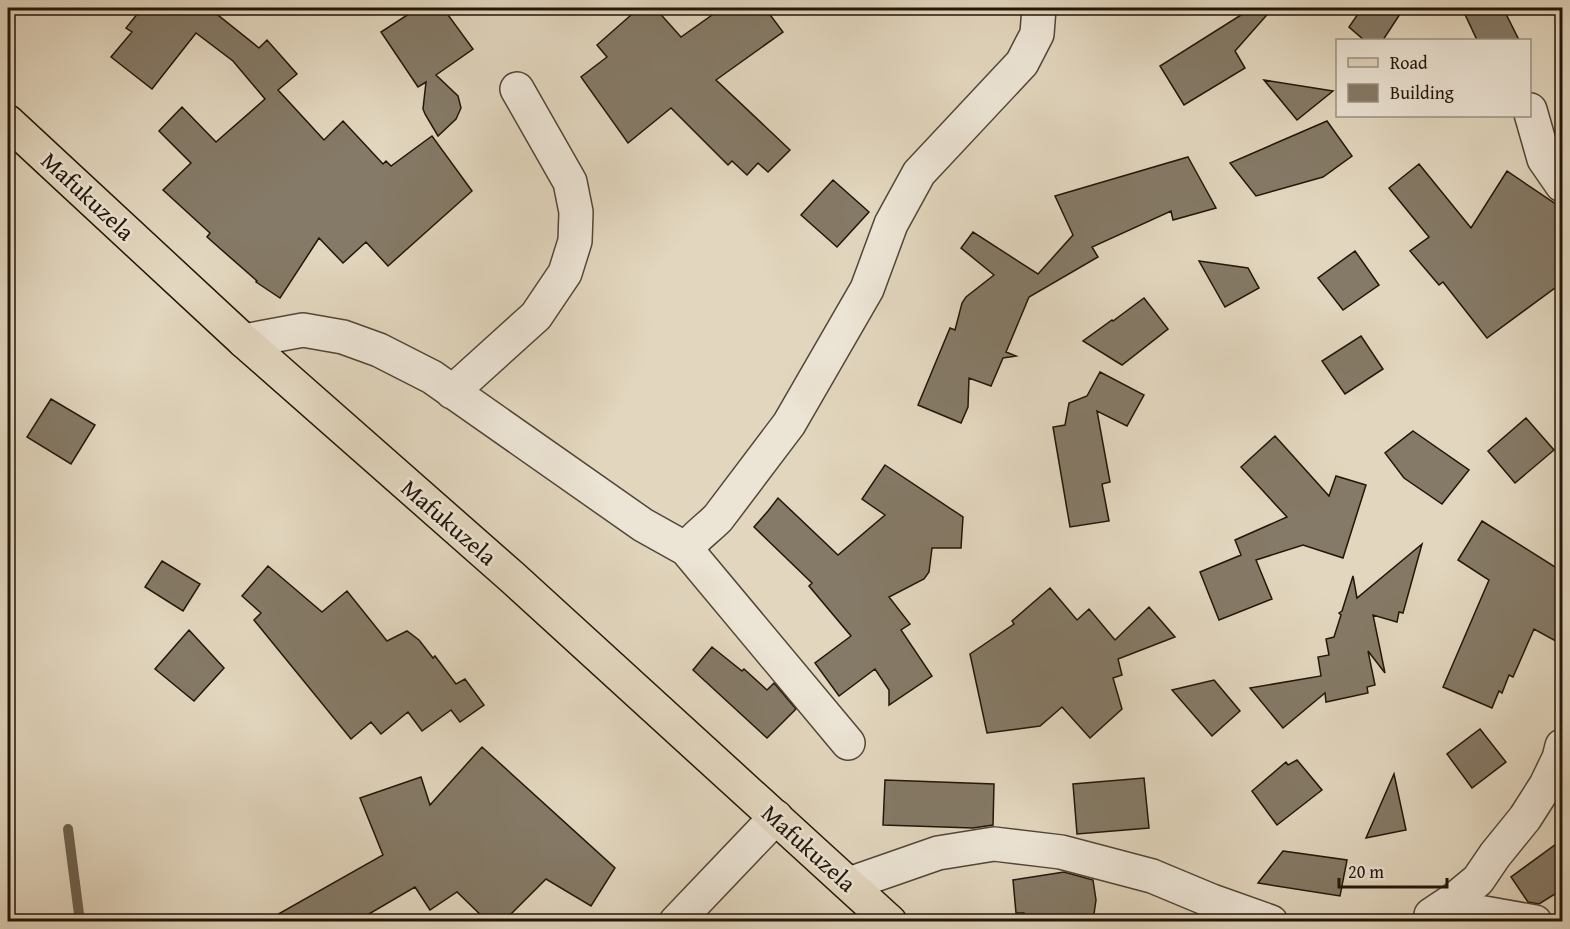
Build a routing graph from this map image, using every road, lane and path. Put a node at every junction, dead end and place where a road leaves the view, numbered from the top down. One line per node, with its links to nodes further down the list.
1 (1039, 8): 8 (street)
2 (517, 88): 7 (street)
3 (1531, 114): 5 (street)
4 (8, 122): 6 (main road, Mafukuzela)
5 (1563, 185)
6 (244, 341): 7 (street); 11 (main road, Mafukuzela)
7 (452, 392): 8 (street)
8 (686, 549): 9 (street)
9 (848, 743)
10 (1563, 746): 13 (street)
11 (776, 817): 12 (main road, Mafukuzela); 14 (street)
12 (849, 884): 15 (main road, Mafukuzela); 16 (street)
13 (1421, 918): 17 (street)
14 (676, 921)
15 (890, 921)
16 (1271, 921)
17 (1535, 921)

